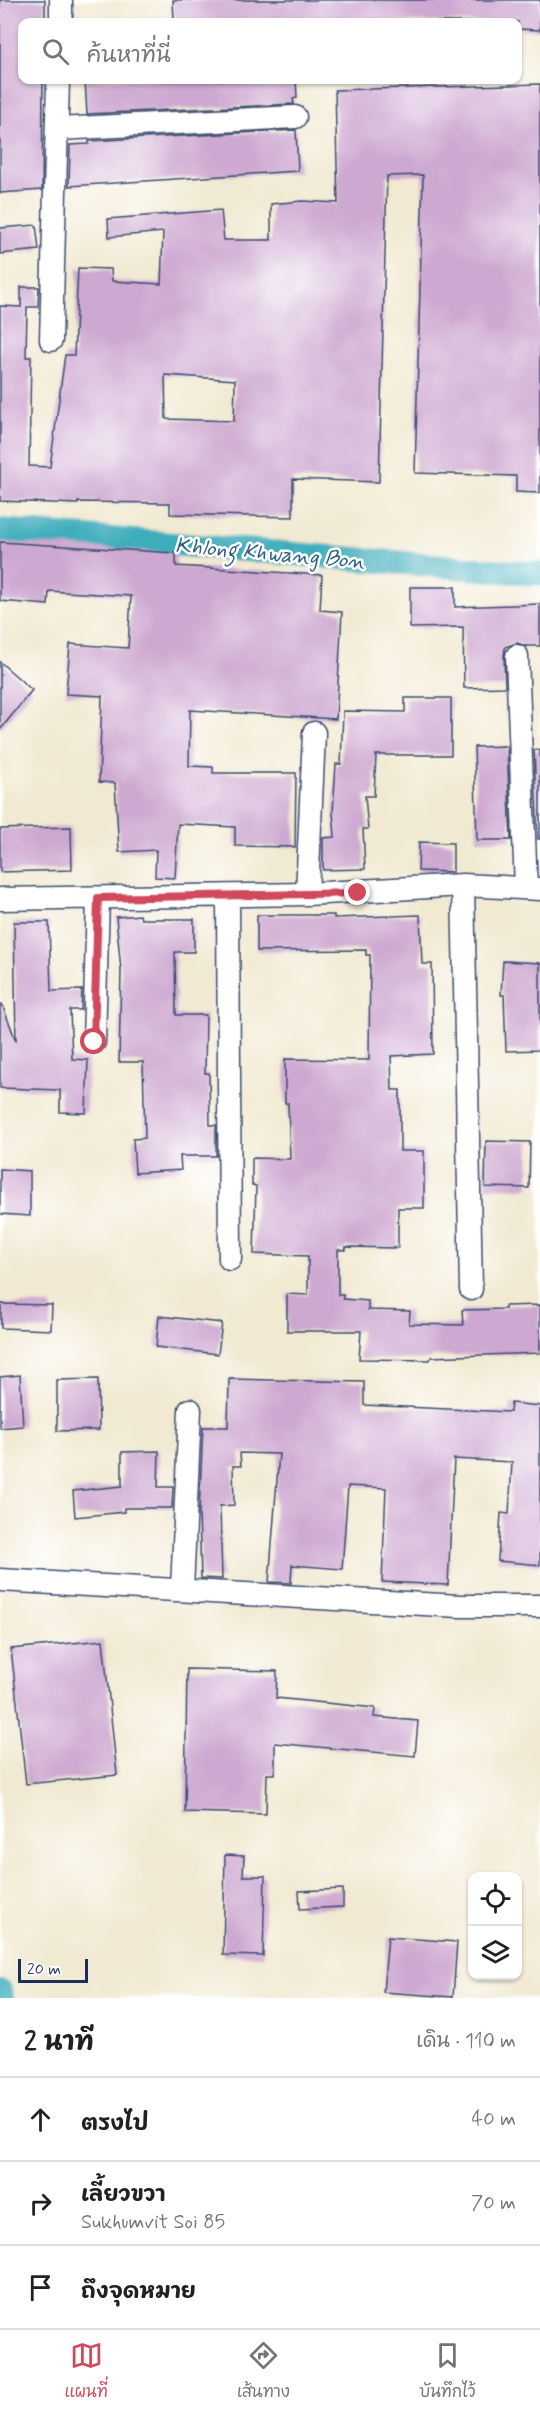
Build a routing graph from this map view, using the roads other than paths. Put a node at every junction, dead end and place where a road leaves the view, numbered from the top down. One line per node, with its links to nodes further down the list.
1 (61, 0): 2 (street)
2 (60, 18)
3 (58, 84): 5 (street)
4 (295, 117): 5 (street)
5 (57, 129): 6 (street)
6 (51, 340)
7 (517, 656): 10 (street)
8 (314, 734): 11 (street)
9 (463, 885): 10 (street); 11 (street); 17 (street)
10 (533, 888)
11 (307, 894): 12 (street)
12 (228, 896): 13 (street); 16 (street)
13 (98, 898): 14 (street); 15 (street)
14 (0, 899)
15 (94, 1042)
16 (230, 1259)
17 (471, 1289)
18 (190, 1410): 20 (street)
19 (0, 1580): 20 (street)
20 (182, 1590): 21 (street)
21 (540, 1606)

